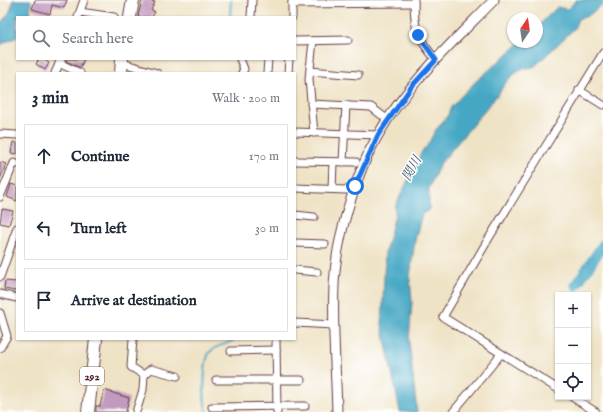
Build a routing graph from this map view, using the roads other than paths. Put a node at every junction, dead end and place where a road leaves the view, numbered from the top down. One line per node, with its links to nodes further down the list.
1 (84, 0): 8 (street)
2 (133, 0): 10 (highway)
3 (252, 0): 11 (street)
4 (494, 0): 20 (street)
5 (379, 1): 6 (street); 7 (street)
6 (292, 2): 12 (street)
7 (414, 2): 20 (street)
8 (79, 14): 9 (street)
9 (102, 16)
10 (130, 16)
11 (251, 16)
12 (292, 16)
13 (348, 40): 15 (street)
14 (296, 41): 15 (street)
15 (312, 41): 23 (street)
16 (603, 53): 31 (street)
17 (240, 60): 27 (street)
18 (268, 60): 28 (street)
19 (289, 60): 29 (street)
20 (436, 60): 35 (street)
21 (60, 61): 24 (street); 25 (street)
22 (122, 65): 26 (street)
23 (310, 71): 30 (street); 32 (street)
24 (55, 72)
25 (78, 72)
26 (153, 72)
27 (243, 72)
28 (266, 72)
29 (288, 72)
30 (358, 75)
31 (579, 90): 34 (street); 70 (street)
32 (312, 104): 33 (street); 37 (street)
33 (346, 105): 35 (street); 39 (street)
34 (603, 105)
35 (388, 120): 41 (street)
36 (296, 132): 37 (street)
37 (314, 132): 39 (street)
38 (0, 134): 40 (street)
39 (345, 134): 41 (street); 44 (street)
40 (16, 135)
41 (378, 135): 63 (street)
42 (296, 161): 43 (street)
43 (333, 162): 44 (street); 48 (street)
44 (343, 162): 45 (street)
45 (356, 162)
46 (16, 164): 50 (street)
47 (296, 188): 48 (street)
48 (332, 189): 49 (street)
49 (346, 190)
50 (0, 197)
51 (296, 215): 52 (street)
52 (314, 217)
53 (16, 231): 58 (street)
54 (296, 243): 55 (street)
55 (325, 244)
56 (296, 270): 57 (street)
57 (317, 272)
58 (0, 276)
59 (0, 294): 60 (street)
60 (16, 298)
61 (0, 313): 67 (street)
62 (296, 323): 63 (street)
63 (334, 325): 83 (street)
64 (96, 340): 81 (highway, 292)
65 (133, 340): 71 (street)
66 (276, 340): 68 (street)
67 (0, 348)
68 (276, 350): 69 (street); 74 (street)
69 (231, 351)
70 (501, 354): 76 (street); 84 (street)
71 (144, 375): 72 (street); 82 (street)
72 (177, 376)
73 (216, 380): 74 (street)
74 (276, 380): 75 (street); 80 (street)
75 (302, 380)
76 (555, 386)
77 (577, 400): 85 (street)
78 (305, 406): 80 (street)
79 (212, 407): 80 (street)
80 (276, 410)
81 (88, 412)
82 (136, 412)
83 (337, 412)
84 (453, 412)
85 (596, 412)

